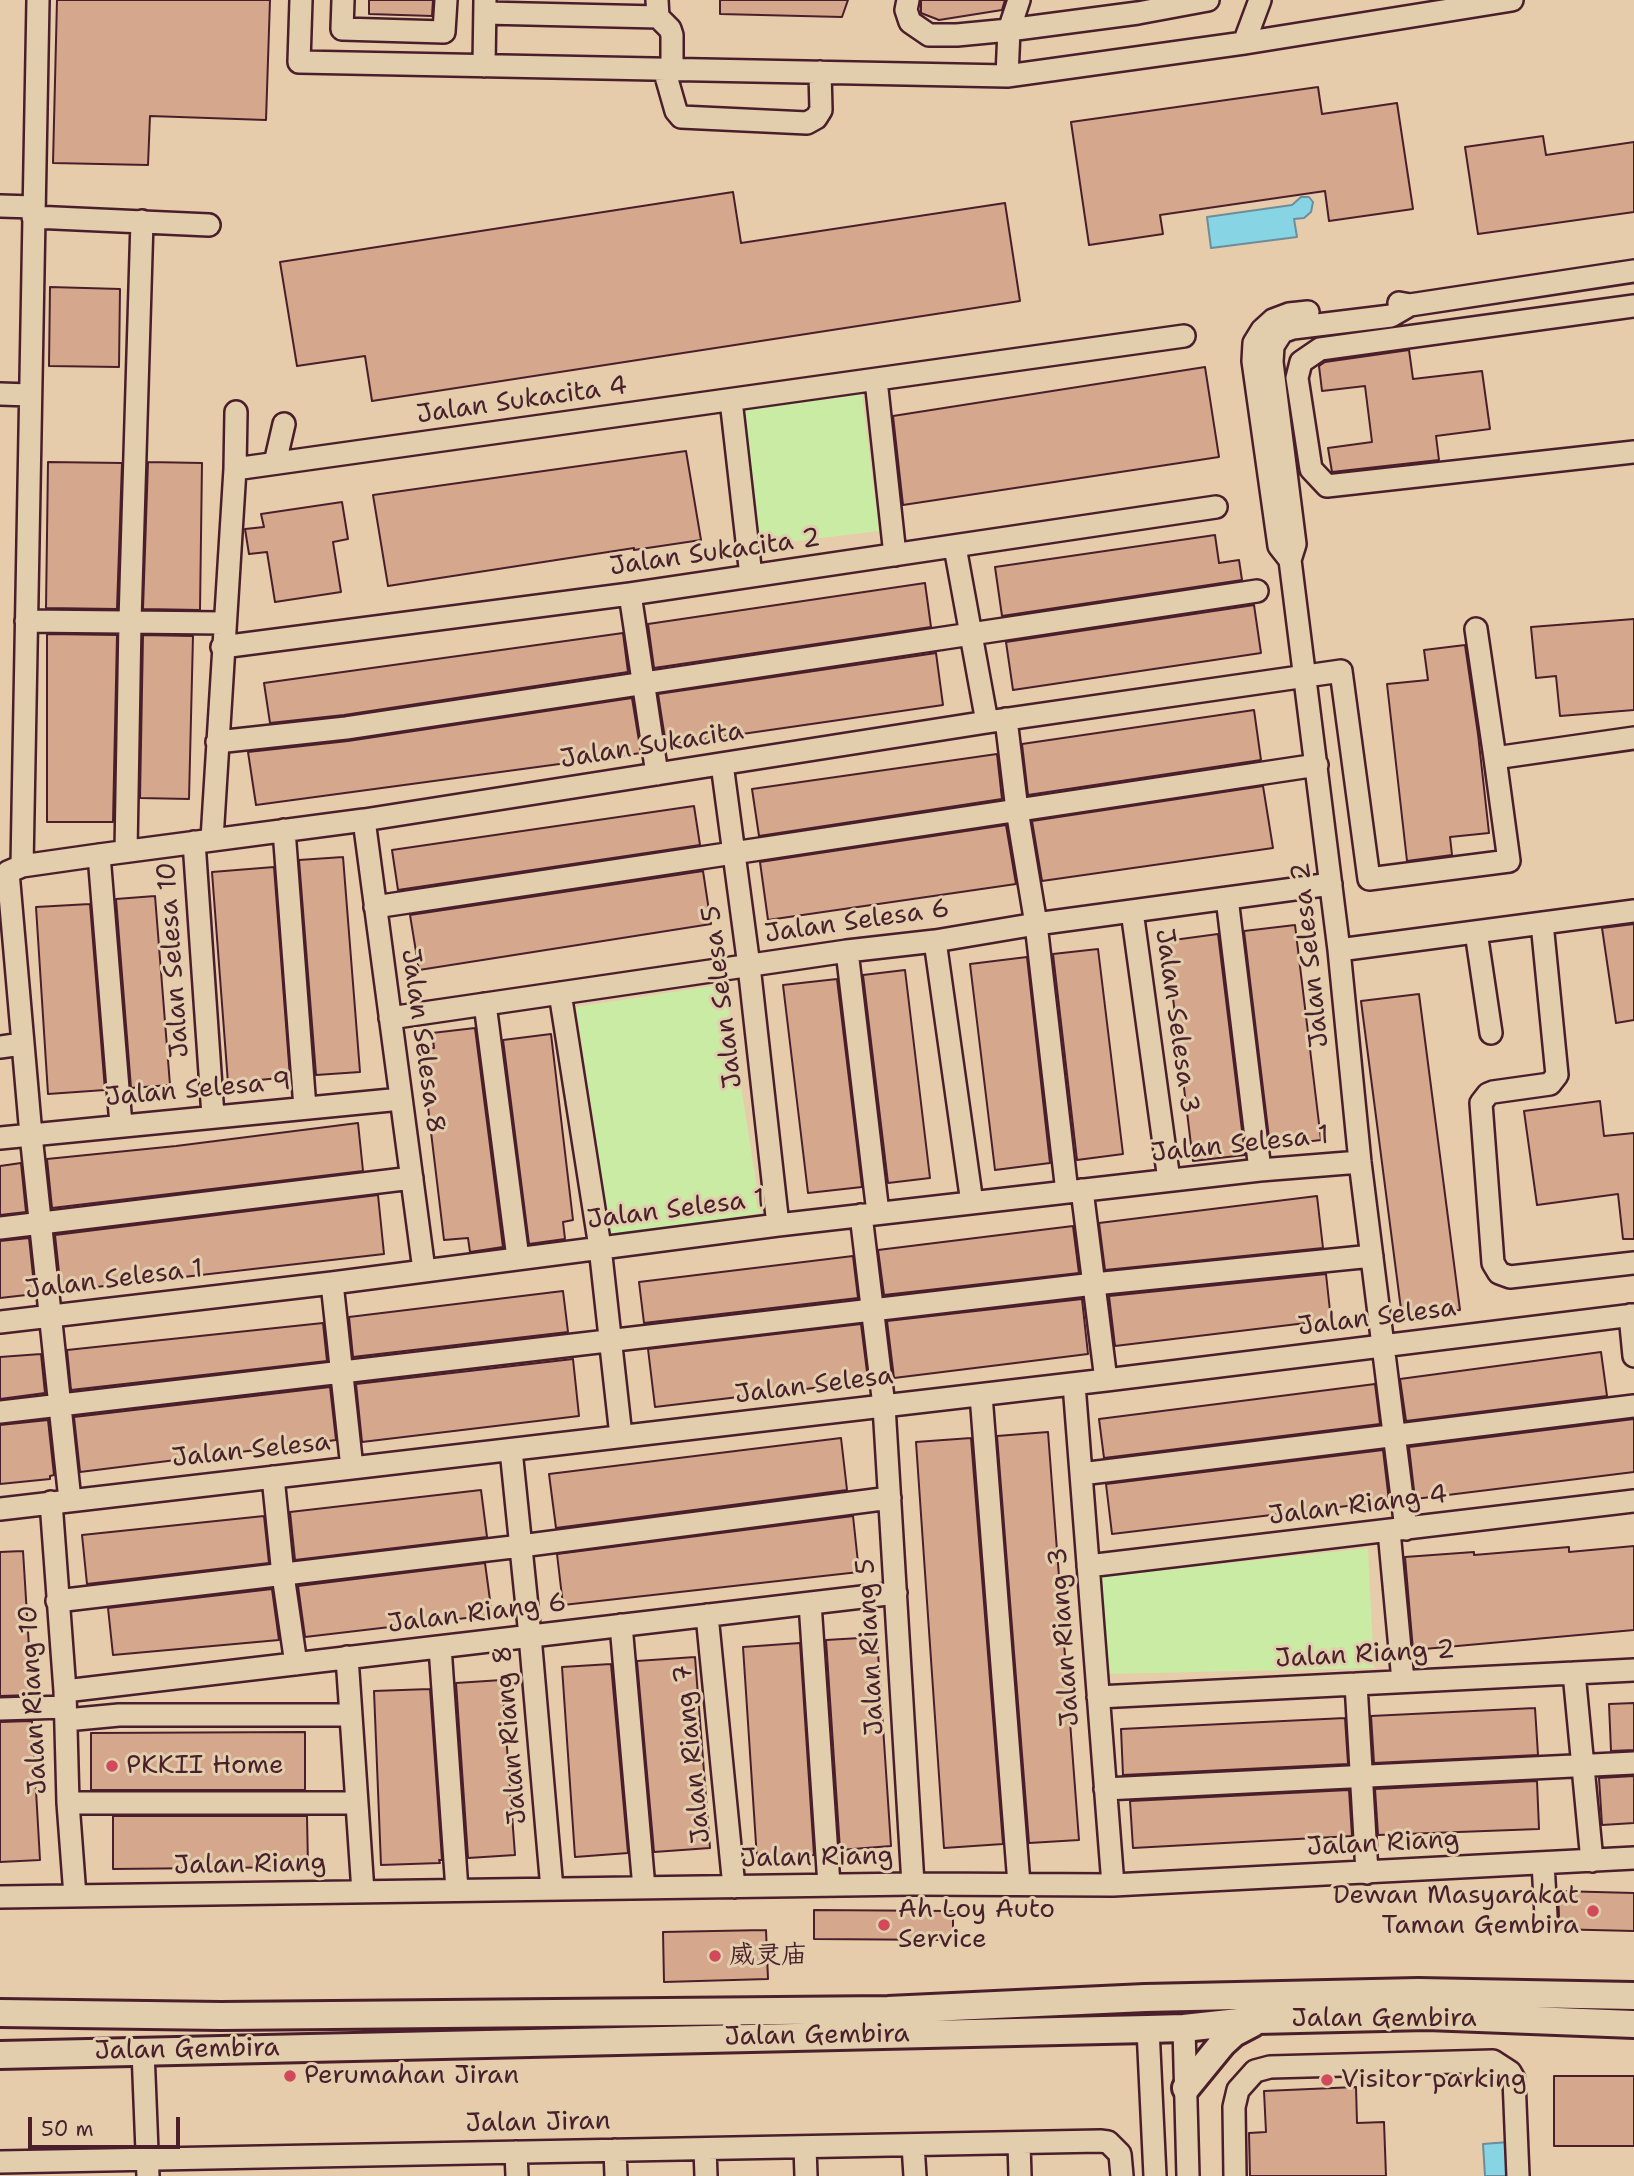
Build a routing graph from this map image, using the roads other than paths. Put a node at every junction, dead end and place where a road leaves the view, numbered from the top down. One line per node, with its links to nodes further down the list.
1 (38, 0): 20 (street, Jalan Riang 10)
2 (301, 0): 15 (street)
3 (343, 0): 4 (street)
4 (446, 0)
5 (908, 0): 13 (street)
6 (1019, 0): 13 (street)
7 (1208, 0): 11 (street)
8 (1260, 0): 14 (street)
9 (1512, 0): 14 (street)
10 (485, 7): 12 (street); 15 (street)
11 (1140, 7): 13 (street)
12 (657, 9): 16 (street)
13 (1009, 30): 18 (street)
14 (1244, 43): 18 (street)
15 (484, 66): 16 (street)
16 (668, 69): 17 (street); 17 (street)
17 (820, 72): 18 (street)
18 (1007, 76)
19 (0, 206): 20 (street)
20 (34, 212): 21 (street); 28 (street, Jalan Riang 10)
21 (142, 221): 22 (street); 42 (street)
22 (209, 225)
23 (1634, 271): 47 (street, Jalan Selesa 2)
24 (1634, 306): 32 (street)
25 (1184, 336): 26 (street, Jalan Sukacita 4)
26 (876, 380): 29 (street, Jalan Sukacita 4); 37 (street)
27 (0, 394): 28 (street)
28 (30, 396): 41 (street, Jalan Riang 10)
29 (731, 400): 33 (street, Jalan Sukacita 4); 38 (street)
30 (236, 412): 34 (street)
31 (284, 424): 33 (street)
32 (1634, 452)
33 (275, 463): 34 (street, Jalan Sukacita 4)
34 (235, 469): 43 (street)
35 (1216, 507): 36 (street, Jalan Sukacita 2)
36 (955, 547): 37 (street, Jalan Sukacita 2); 45 (street)
37 (895, 555): 38 (street, Jalan Sukacita 2)
38 (751, 576): 40 (street, Jalan Sukacita 2)
39 (1257, 591): 45 (street)
40 (630, 594): 46 (street, Jalan Sukacita 2); 48 (street)
41 (26, 621): 42 (street); 65 (street, Jalan Riang 10)
42 (130, 621): 43 (street); 62 (street)
43 (224, 623): 46 (street)
44 (1476, 629): 52 (street)
45 (971, 634): 48 (street); 49 (street)
46 (222, 647): 51 (street)
47 (1306, 675): 49 (street, Jalan Sukacita); 54 (street, Jalan Selesa 2); 59 (street, Jalan Sukacita)
48 (643, 683): 51 (street); 55 (street)
49 (996, 720): 53 (street, Jalan Sukacita); 56 (street)
50 (1634, 738): 52 (street)
51 (217, 742): 61 (street)
52 (1495, 758): 59 (street)
53 (722, 764): 55 (street, Jalan Sukacita); 64 (street, Jalan Selesa 5)
54 (1317, 765): 56 (street); 60 (street, Jalan Selesa 2)
55 (657, 774): 57 (street, Jalan Sukacita)
56 (1017, 810): 64 (street); 72 (street)
57 (364, 820): 58 (street, Jalan Sukacita); 68 (street, Jalan Selesa 8)
58 (284, 830): 61 (street, Jalan Sukacita); 86 (street)
59 (1363, 835): 60 (street)
60 (1326, 840): 66 (street, Jalan Selesa 2)
61 (203, 841): 62 (street, Jalan Sukacita); 87 (street, Jalan Selesa 10)
62 (126, 851): 63 (street, Jalan Sukacita)
63 (99, 855): 65 (street, Jalan Sukacita); 88 (street)
64 (734, 855): 68 (street); 78 (street, Jalan Selesa 5)
65 (15, 869): 75 (street, Jalan Riang 10)
66 (1331, 884): 67 (street, Jalan Selesa 6); 76 (street, Jalan Selesa 2)
67 (1227, 898): 69 (street, Jalan Selesa 6); 92 (street)
68 (376, 907): 81 (street, Jalan Selesa 8)
69 (1132, 911): 72 (street, Jalan Selesa 6); 94 (street, Jalan Selesa 3)
70 (1634, 911): 71 (street)
71 (1542, 923): 73 (street); 104 (street)
72 (1036, 924): 74 (street, Jalan Selesa 6); 95 (street)
73 (1476, 933): 76 (street); 82 (street)
74 (935, 941): 77 (street, Jalan Selesa 6); 96 (street)
75 (7, 949): 83 (street, Jalan Riang 10)
76 (1339, 950): 91 (street, Jalan Selesa 2)
77 (847, 951): 78 (street, Jalan Selesa 6); 97 (street, Jalan Riang 5)
78 (749, 966): 79 (street, Jalan Selesa 6); 99 (street, Jalan Selesa 5)
79 (560, 993): 80 (street, Jalan Selesa 6); 101 (street)
80 (485, 1004): 81 (street, Jalan Selesa 6); 103 (street)
81 (390, 1018): 85 (street, Jalan Selesa 8)
82 (1491, 1033)
83 (22, 1044): 84 (street); 89 (street, Jalan Riang 10)
84 (0, 1046)
85 (401, 1099): 86 (street, Jalan Selesa 9); 93 (street, Jalan Selesa 8)
86 (305, 1108): 87 (street, Jalan Selesa 9)
87 (213, 1116): 88 (street, Jalan Selesa 9)
88 (121, 1125): 89 (street, Jalan Selesa 9)
89 (31, 1135): 90 (street, Jalan Selesa 9); 98 (street, Jalan Riang 10)
90 (0, 1138)
91 (1360, 1162): 92 (street, Jalan Selesa 1); 102 (street, Jalan Selesa 2)
92 (1260, 1170): 94 (street, Jalan Selesa 1)
93 (412, 1178): 98 (street); 105 (street, Jalan Selesa 8)
94 (1169, 1180): 95 (street, Jalan Selesa 1)
95 (1074, 1191): 96 (street, Jalan Selesa 1); 107 (street)
96 (972, 1203): 97 (street, Jalan Selesa 1)
97 (870, 1214): 99 (street, Jalan Selesa 1); 108 (street, Jalan Riang 5)
98 (41, 1223): 100 (street); 110 (street, Jalan Riang 10)
99 (778, 1225): 101 (street, Jalan Selesa 1)
100 (0, 1228)
101 (600, 1247): 103 (street, Jalan Selesa 1); 112 (street)
102 (1372, 1256): 107 (street); 113 (street, Jalan Selesa 2)
103 (518, 1258): 105 (street, Jalan Selesa 1)
104 (1634, 1263)
105 (424, 1270): 106 (street, Jalan Selesa 1)
106 (332, 1283): 110 (street, Jalan Selesa 1); 115 (street)
107 (1094, 1283): 108 (street); 116 (street)
108 (873, 1310): 112 (street); 120 (street, Jalan Riang 5)
109 (1632, 1315): 113 (street, Jalan Selesa); 114 (street)
110 (50, 1316): 111 (street, Jalan Selesa 1); 119 (street, Jalan Riang 10)
111 (0, 1322)
112 (610, 1340): 115 (street); 123 (street)
113 (1382, 1345): 116 (street, Jalan Selesa); 124 (street, Jalan Selesa 2)
114 (1634, 1356)
115 (342, 1372): 119 (street); 126 (street)
116 (1106, 1380): 117 (street, Jalan Selesa)
117 (1074, 1384): 118 (street, Jalan Selesa); 127 (street, Jalan Riang 3)
118 (981, 1395): 120 (street, Jalan Selesa); 165 (street)
119 (60, 1405): 122 (street); 130 (street, Jalan Riang 10)
120 (884, 1406): 123 (street, Jalan Selesa); 129 (street, Jalan Riang 5)
121 (1634, 1406): 124 (street)
122 (0, 1412)
123 (621, 1436): 125 (street, Jalan Selesa)
124 (1395, 1437): 127 (street); 133 (street, Jalan Selesa 2)
125 (511, 1450): 126 (street, Jalan Selesa); 134 (street, Jalan Riang 8)
126 (352, 1468): 128 (street, Jalan Selesa)
127 (1081, 1474): 135 (street, Jalan Riang 3)
128 (273, 1477): 130 (street, Jalan Selesa); 136 (street)
129 (890, 1498): 134 (street); 137 (street, Jalan Riang 5)
130 (61, 1501): 132 (street, Jalan Selesa); 138 (street, Jalan Riang 10)
131 (1634, 1502): 133 (street, Jalan Riang 4)
132 (0, 1509)
133 (1397, 1530): 135 (street, Jalan Riang 4); 148 (street, Jalan Selesa 2)
134 (521, 1546): 136 (street); 142 (street, Jalan Riang 8)
135 (1088, 1566): 150 (street, Jalan Riang 3)
136 (283, 1575): 138 (street); 145 (street)
137 (896, 1593): 139 (street, Jalan Riang 6); 164 (street, Jalan Riang 5)
138 (57, 1601): 151 (street, Jalan Riang 10)
139 (810, 1603): 140 (street, Jalan Riang 6); 166 (street)
140 (707, 1615): 141 (street, Jalan Riang 6); 168 (street, Jalan Riang 7)
141 (621, 1625): 142 (street, Jalan Riang 6); 169 (street)
142 (530, 1636): 143 (street, Jalan Riang 6); 170 (street, Jalan Riang 8)
143 (440, 1647): 144 (street, Jalan Riang 6); 171 (street)
144 (347, 1657): 145 (street, Jalan Riang 6); 153 (street)
145 (296, 1664): 151 (street, Jalan Riang 6)
146 (1634, 1670): 147 (street, Jalan Riang 2)
147 (1574, 1673): 148 (street, Jalan Riang 2); 155 (street)
148 (1403, 1681): 149 (street, Jalan Riang 2)
149 (1356, 1684): 150 (street, Jalan Riang 2); 156 (street)
150 (1098, 1697): 157 (street, Jalan Riang 3)
151 (65, 1706): 152 (street); 153 (street); 158 (street, Jalan Riang 10)
152 (0, 1709)
153 (351, 1715): 159 (street)
154 (1634, 1763): 155 (street)
155 (1583, 1765): 156 (street); 161 (street)
156 (1361, 1776): 157 (street); 163 (street)
157 (1105, 1789): 167 (street, Jalan Riang 3)
158 (68, 1803): 159 (street); 173 (street, Jalan Riang 10)
159 (357, 1803): 172 (street)
160 (1634, 1858): 161 (street, Jalan Riang)
161 (1591, 1861): 162 (street, Jalan Riang)
162 (1543, 1863): 163 (street, Jalan Riang); 175 (street)
163 (1367, 1873): 167 (street, Jalan Riang)
164 (913, 1884): 165 (street, Jalan Riang); 166 (street, Jalan Riang)
165 (1020, 1884): 167 (street, Jalan Riang)
166 (829, 1885): 168 (street, Jalan Riang)
167 (1113, 1885)
168 (734, 1887): 169 (street, Jalan Riang)
169 (644, 1888): 170 (street, Jalan Riang)
170 (552, 1889): 171 (street, Jalan Riang)
171 (457, 1890): 172 (street, Jalan Riang)
172 (363, 1892): 173 (street, Jalan Riang)
173 (75, 1896): 174 (street, Jalan Riang)
174 (0, 1897)
175 (1546, 1916)
176 (1634, 1996): 177 (main road, Jalan Gembira)
177 (1165, 2011): 178 (main road, Jalan Gembira); 179 (main road, Jalan Gembira); 181 (main road); 184 (street)
178 (4, 2012)
179 (1257, 2020): 180 (main road, Jalan Gembira); 184 (main road)
180 (1634, 2024)
181 (1148, 2029): 182 (main road, Jalan Gembira); 200 (street)
182 (143, 2051): 183 (main road, Jalan Gembira); 192 (street)
183 (0, 2055)
184 (1186, 2088): 201 (street)
185 (1019, 2143): 186 (street, Jalan Jiran); 198 (street); 199 (street, Jalan Jiran)
186 (913, 2145): 187 (street, Jalan Jiran); 197 (street)
187 (805, 2147): 188 (street, Jalan Jiran); 196 (street)
188 (705, 2149): 189 (street, Jalan Jiran); 195 (street)
189 (615, 2150): 190 (street, Jalan Jiran); 194 (street)
190 (516, 2152): 192 (street, Jalan Jiran); 193 (street)
191 (0, 2162): 192 (street, Jalan Jiran)
192 (148, 2167)
193 (517, 2176)
194 (616, 2176)
195 (706, 2176)
196 (806, 2176)
197 (915, 2176)
198 (1020, 2176)
199 (1122, 2176)
200 (1155, 2176)
201 (1188, 2176)
202 (1235, 2176): 203 (street)
203 (1518, 2176)

